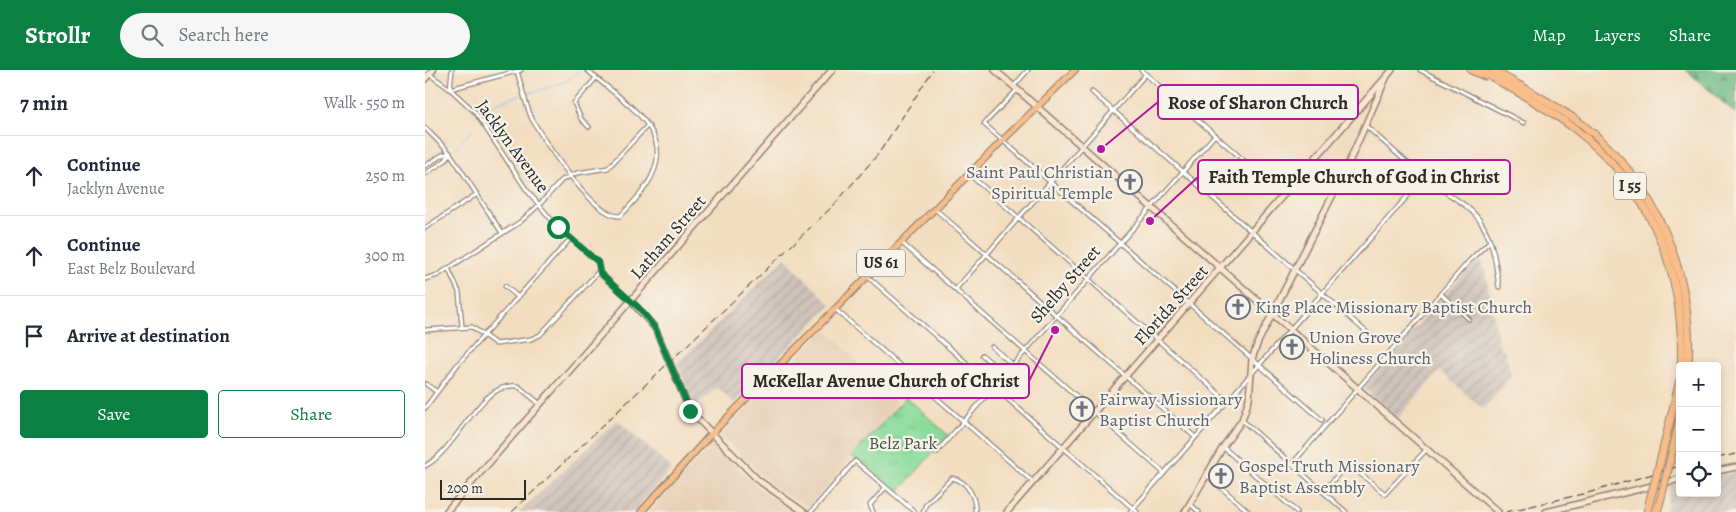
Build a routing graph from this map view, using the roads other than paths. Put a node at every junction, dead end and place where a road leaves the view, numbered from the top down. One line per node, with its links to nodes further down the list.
1 (452, 70): 22 (street)
2 (587, 70): 18 (street)
3 (832, 70): 71 (main road, Latham Street)
4 (995, 70): 21 (main road)
5 (1028, 70): 21 (street)
6 (1075, 70): 24 (main road, US 61)
7 (1141, 70): 16 (street)
8 (1392, 70): 17 (main road)
9 (1420, 70): 28 (street)
10 (1471, 70): 20 (highway)
11 (1481, 70): 20 (highway, I 55)
12 (1493, 70): 20 (highway, I 55)
13 (1498, 70): 20 (highway)
14 (519, 71): 22 (street); 42 (street)
15 (431, 72): 19 (main road); 22 (street, Jacklyn Avenue)
16 (1145, 75): 25 (street); 33 (street)
17 (1387, 76): 26 (main road); 27 (main road, Florida Street)
18 (596, 78): 30 (street); 31 (street)
19 (425, 79)
20 (1508, 83): 87 (highway, I 55); 88 (highway, I 55)
21 (1015, 88): 24 (main road); 34 (street)
22 (450, 89): 46 (street, Jacklyn Avenue)
23 (1092, 92): 25 (street)
24 (1037, 108): 34 (main road, US 61); 35 (main road)
25 (1114, 111): 35 (street); 38 (street)
26 (1370, 112): 27 (main road); 29 (main road)
27 (1355, 115): 45 (main road, Florida Street)
28 (1524, 123)
29 (1365, 124): 41 (street); 60 (main road)
30 (648, 125): 42 (street); 42 (street)
31 (589, 127)
32 (425, 128): 36 (street)
33 (1215, 135): 38 (street, Shelby Street); 45 (street)
34 (1002, 141): 40 (main road, US 61); 43 (street)
35 (1083, 147): 43 (street); 47 (main road)
36 (449, 153): 37 (street); 39 (street); 44 (street)
37 (425, 166)
38 (1182, 171): 47 (street, Shelby Street); 51 (street)
39 (425, 174)
40 (969, 174): 48 (main road, US 61); 49 (street)
41 (1421, 174): 54 (street); 68 (street)
42 (570, 177): 46 (street)
43 (1050, 183): 49 (street); 56 (street)
44 (477, 194): 50 (street); 52 (street)
45 (1284, 196): 51 (main road, Florida Street)
46 (539, 205): 52 (street); 53 (street, Jacklyn Avenue)
47 (1151, 206): 56 (street, Shelby Street); 59 (main road)
48 (935, 209): 55 (main road, US 61); 57 (street)
49 (1019, 218): 57 (street); 63 (street)
50 (425, 228)
51 (1253, 232): 59 (main road, Florida Street); 60 (street)
52 (502, 233): 58 (street)
53 (571, 238): 61 (street, Jacklyn Avenue); 70 (street)
54 (1489, 241): 66 (street); 69 (street)
55 (901, 243): 62 (main road, US 61); 67 (street)
56 (1119, 243): 63 (street, Shelby Street); 72 (street)
57 (987, 254): 67 (street); 75 (street)
58 (448, 268): 64 (street); 77 (street)
59 (1221, 268): 72 (main road, Florida Street); 74 (main road)
60 (1296, 270): 68 (street); 74 (main road)
61 (599, 272): 71 (street, Jacklyn Avenue); 80 (street)
62 (867, 276): 73 (main road, US 61); 95 (street)
63 (1087, 279): 75 (street, Shelby Street); 82 (street)
64 (425, 280)
65 (505, 286): 70 (street)
66 (1499, 287)
67 (955, 290): 84 (street)
68 (1321, 293): 78 (street); 81 (street)
69 (1441, 294): 76 (street); 96 (street)
70 (519, 297): 80 (street)
71 (631, 301): 100 (main road, Latham Street); 106 (main road)
72 (1188, 304): 82 (main road, Florida Street); 86 (street)
73 (835, 309): 105 (street); 106 (main road, US 61)
74 (1273, 314): 78 (main road); 86 (main road)
75 (1057, 315): 84 (street, Shelby Street); 93 (street)
76 (1469, 319)
77 (462, 326): 79 (street); 80 (street)
78 (1290, 329): 89 (street); 96 (main road)
79 (425, 330)
80 (484, 336): 97 (street)
81 (1372, 337)
82 (1158, 340): 93 (main road, Florida Street); 99 (street)
83 (992, 347): 90 (street)
84 (1025, 351): 90 (street, Shelby Street); 102 (street)
85 (982, 355): 91 (street)
86 (1252, 359): 89 (street); 92 (main road)
87 (1681, 362)
88 (1689, 362)
89 (1259, 364): 92 (street); 104 (street)
90 (1013, 365): 91 (street, Shelby Street)
91 (1005, 374): 95 (street, Shelby Street)
92 (1250, 374): 99 (street); 103 (main road)
93 (1125, 376): 102 (main road, Florida Street); 108 (street)
94 (426, 384): 97 (street)
95 (993, 387): 105 (street, Shelby Street); 110 (street)
96 (1359, 389): 111 (main road); 113 (street)
97 (437, 392): 101 (street)
98 (1676, 396): 143 (highway, bridge)
99 (1227, 401): 108 (street)
100 (540, 404): 114 (street); 126 (main road, Latham Street)
101 (425, 408)
102 (1095, 411): 110 (main road, Florida Street); 117 (street)
103 (1242, 420): 109 (main road); 113 (street)
104 (1322, 420)
105 (963, 421): 112 (street, Shelby Street); 120 (street)
106 (711, 434): 127 (main road, US 61); 128 (main road)
107 (1676, 436): 125 (highway, bridge)
108 (1195, 437): 117 (street)
109 (1223, 447): 118 (main road); 139 (street)
110 (1063, 448): 120 (main road, Florida Street); 124 (street)
111 (1426, 450): 122 (street); 141 (main road)
112 (936, 452)
113 (1292, 464): 122 (street)
114 (425, 466)
115 (1736, 467): 116 (main road)
116 (1721, 470)
117 (1164, 473): 124 (street)
118 (1207, 475): 123 (main road); 138 (street)
119 (1676, 480): 142 (main road)
120 (1033, 482): 134 (main road, Florida Street)
121 (885, 488): 129 (street); 130 (street); 131 (street)
122 (1323, 492): 140 (street)
123 (1190, 504): 136 (main road); 137 (street)
124 (1132, 510): 135 (street)
125 (1658, 511)
126 (446, 512)
127 (641, 512)
128 (804, 512)
129 (811, 512)
130 (873, 512)
131 (915, 512)
132 (923, 512): 133 (street)
133 (975, 512)
134 (1007, 512)
135 (1137, 512)
136 (1185, 512)
137 (1199, 512)
138 (1249, 512)
139 (1297, 512)
140 (1346, 512)
141 (1497, 512)
142 (1546, 512)
143 (1646, 512)

